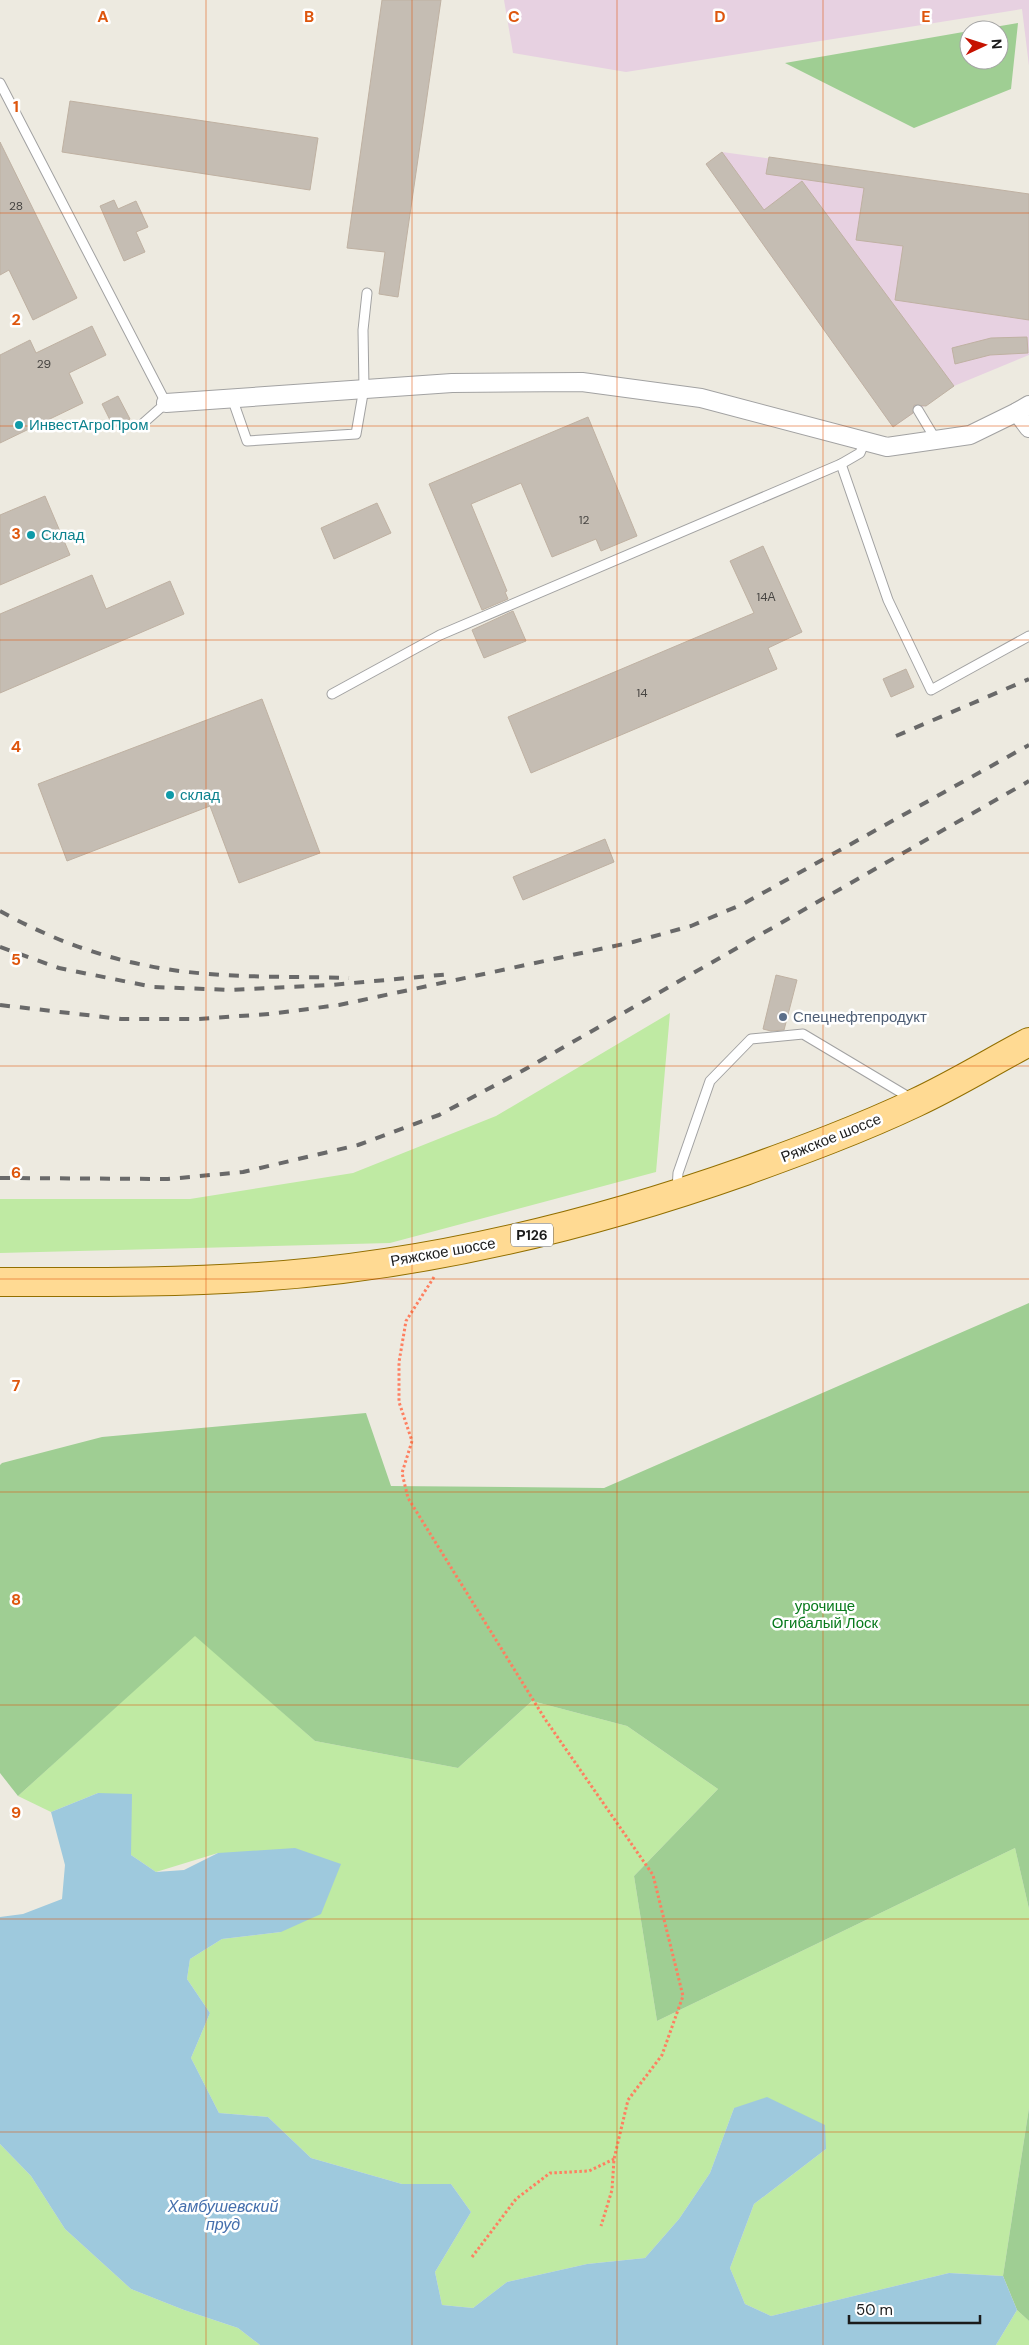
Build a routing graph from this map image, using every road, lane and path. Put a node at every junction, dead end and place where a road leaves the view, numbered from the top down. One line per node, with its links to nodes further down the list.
1 (0, 83): 5 (lane)
2 (368, 293): 3 (lane)
3 (364, 388): 4 (street); 4 (lane); 11 (street)
4 (232, 398): 5 (street)
5 (166, 404): 8 (lane)
6 (1023, 408): 9 (street); 10 (street)
7 (918, 410): 10 (lane)
8 (140, 426)
9 (1029, 428)
10 (936, 440): 11 (street)
11 (865, 441): 12 (lane)
12 (841, 464): 13 (lane); 14 (lane)
13 (1029, 636)
14 (332, 694)
15 (1029, 1042): 16 (main road, Ряжское шоссе / Р126)
16 (917, 1102): 17 (main road, Ряжское шоссе / Р126); 17 (lane)
17 (676, 1195): 18 (main road, Ряжское шоссе / Р126)
18 (450, 1252): 19 (main road, Ряжское шоссе / Р126); 20 (path)
19 (0, 1282)
20 (614, 2159): 21 (path); 22 (path)
21 (602, 2226)
22 (472, 2257)

